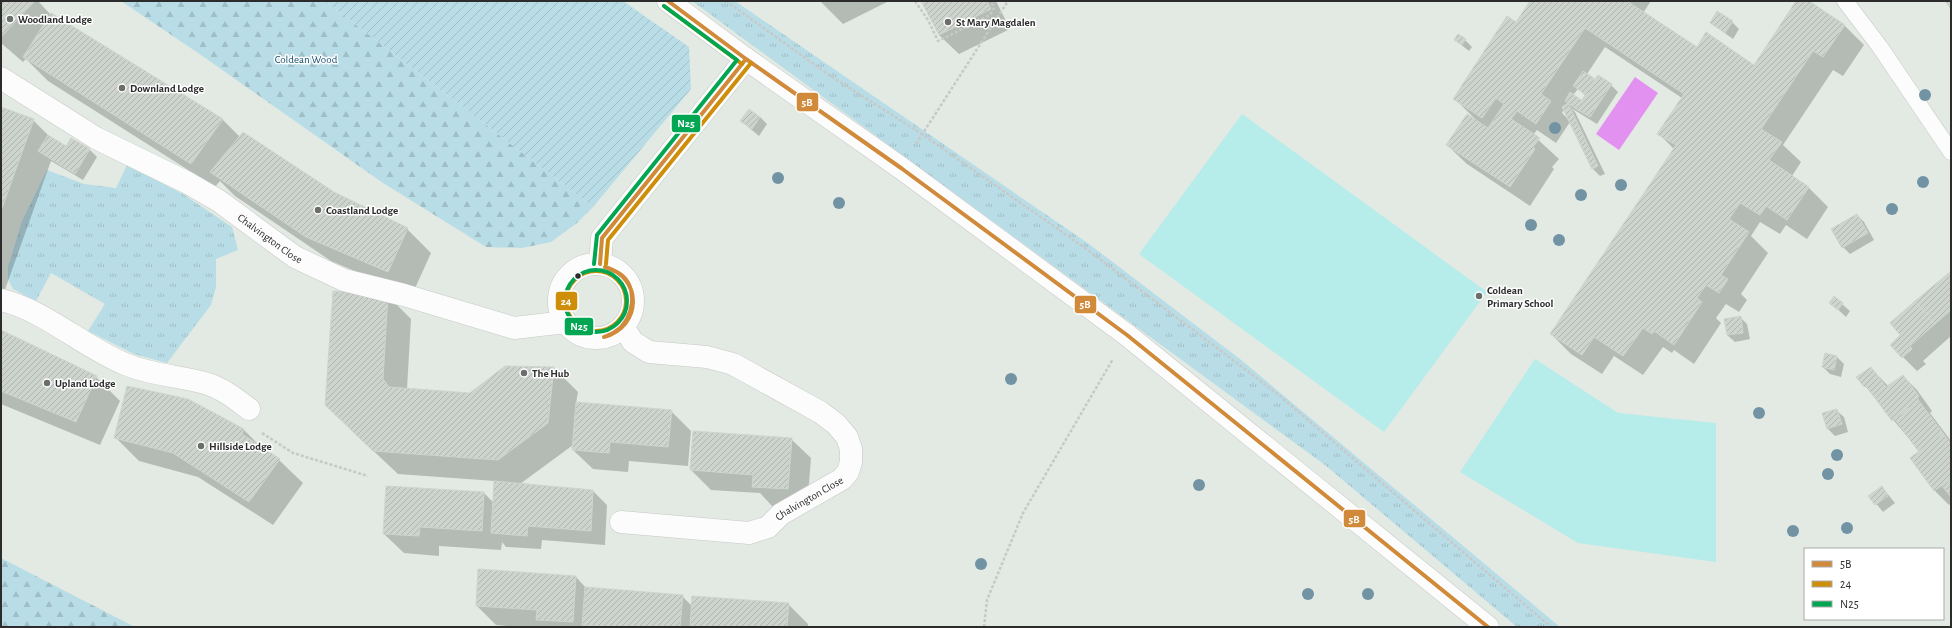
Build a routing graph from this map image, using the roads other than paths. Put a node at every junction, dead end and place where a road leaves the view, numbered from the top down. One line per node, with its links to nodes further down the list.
1 (668, 1): 3 (street)
2 (1845, 1): 5 (lane)
3 (746, 59): 6 (street); 12 (street)
4 (1, 78): 8 (street, Chalvington Close)
5 (1951, 152)
6 (600, 264): 8 (street); 9 (street)
7 (1, 300): 10 (street)
8 (566, 322): 9 (street)
9 (623, 327): 11 (street, Chalvington Close)
10 (250, 409)
11 (621, 522)
12 (1488, 627)

